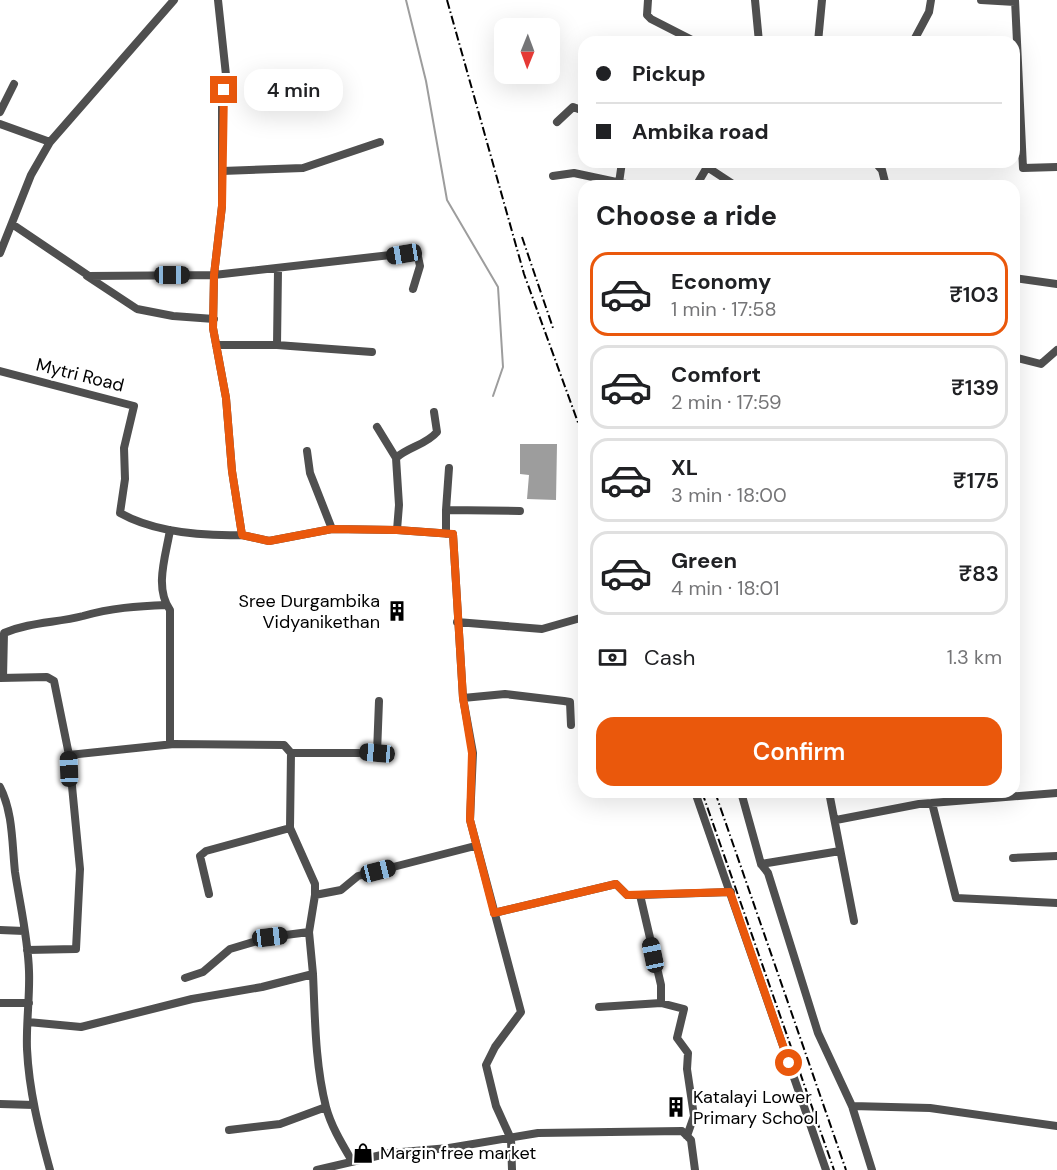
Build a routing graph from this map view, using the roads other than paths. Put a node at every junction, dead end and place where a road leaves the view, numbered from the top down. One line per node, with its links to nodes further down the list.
1 (174, 0): 19 (street)
2 (218, 0): 24 (street)
3 (648, 0): 9 (street)
4 (755, 0): 10 (street)
5 (822, 0): 11 (street)
6 (931, 0): 12 (street)
7 (981, 0): 8 (street)
8 (1015, 1): 13 (street)
9 (684, 36)
10 (758, 36)
11 (819, 36)
12 (916, 36)
13 (1016, 36)
14 (14, 84): 16 (street)
15 (578, 109): 17 (street)
16 (0, 112)
17 (557, 122)
18 (0, 124): 19 (street)
19 (50, 142): 28 (street)
20 (380, 142): 24 (street)
21 (1020, 154): 22 (street)
22 (1057, 167)
23 (714, 168): 27 (street)
24 (222, 171): 31 (street)
25 (553, 176): 26 (street)
26 (606, 180)
27 (729, 180)
28 (12, 224): 29 (street); 31 (street); 35 (street)
29 (0, 253)
30 (278, 270): 31 (street); 34 (street); 37 (street)
31 (214, 275): 35 (street)
32 (1020, 279): 33 (street)
33 (1057, 284)
34 (413, 289)
35 (214, 319): 36 (street)
36 (216, 345): 37 (street); 53 (street)
37 (277, 345): 39 (street)
38 (1057, 350): 40 (street)
39 (372, 352)
40 (1020, 359)
41 (0, 371): 50 (street, Mytri Road)
42 (434, 412): 45 (street)
43 (377, 427): 45 (street)
44 (307, 451): 49 (street)
45 (396, 458): 51 (street)
46 (448, 468): 47 (street)
47 (446, 510): 48 (street); 52 (street)
48 (520, 511)
49 (332, 529): 51 (street, Mytri Road); 53 (street, Mytri Road)
50 (170, 530): 53 (street, Mytri Road); 54 (street)
51 (397, 530): 52 (street, Mytri Road)
52 (446, 534): 56 (street)
53 (242, 535)
54 (167, 605): 57 (street); 61 (street)
55 (578, 619): 56 (street)
56 (457, 622): 58 (street)
57 (2, 678): 63 (street)
58 (463, 698): 60 (street); 75 (street)
59 (379, 700): 62 (street)
60 (571, 725)
61 (170, 744): 62 (street); 63 (street)
62 (291, 753): 74 (street)
63 (69, 755): 90 (street)
64 (0, 787): 72 (street)
65 (1057, 793): 66 (street)
66 (1020, 796)
67 (697, 798): 80 (street)
68 (743, 798): 79 (street)
69 (831, 798): 73 (street)
70 (994, 798): 71 (street)
71 (932, 803): 73 (street); 84 (street)
72 (4, 815): 88 (street)
73 (836, 820): 76 (street)
74 (290, 828): 81 (street); 82 (street)
75 (475, 846): 82 (street); 85 (street)
76 (840, 851): 79 (street); 86 (street)
77 (1057, 856): 78 (street)
78 (1013, 858)
79 (761, 864): 100 (street)
80 (730, 892): 83 (street); 111 (street)
81 (209, 894)
82 (315, 895): 89 (street)
83 (640, 895): 85 (street); 95 (street)
84 (1057, 903)
85 (494, 913): 105 (street)
86 (854, 921)
87 (0, 930): 88 (street)
88 (24, 931): 90 (street)
89 (309, 933): 91 (street); 92 (street)
90 (27, 950): 94 (street)
91 (313, 974): 97 (street); 101 (street)
92 (185, 978)
93 (0, 1003): 94 (street)
94 (29, 1003): 97 (street)
95 (661, 1003): 96 (street); 104 (street)
96 (599, 1007)
97 (28, 1022): 99 (street)
98 (0, 1104): 99 (street)
99 (34, 1105): 108 (street)
100 (852, 1106): 102 (street); 112 (street)
101 (326, 1107): 103 (street); 106 (street)
102 (1057, 1126)
103 (229, 1130)
104 (687, 1136): 105 (street); 110 (street)
105 (511, 1139): 106 (street); 109 (street)
106 (352, 1161): 107 (street)
107 (322, 1169)
108 (50, 1170)
109 (512, 1170)
110 (695, 1170)
111 (826, 1170)
112 (873, 1170)

